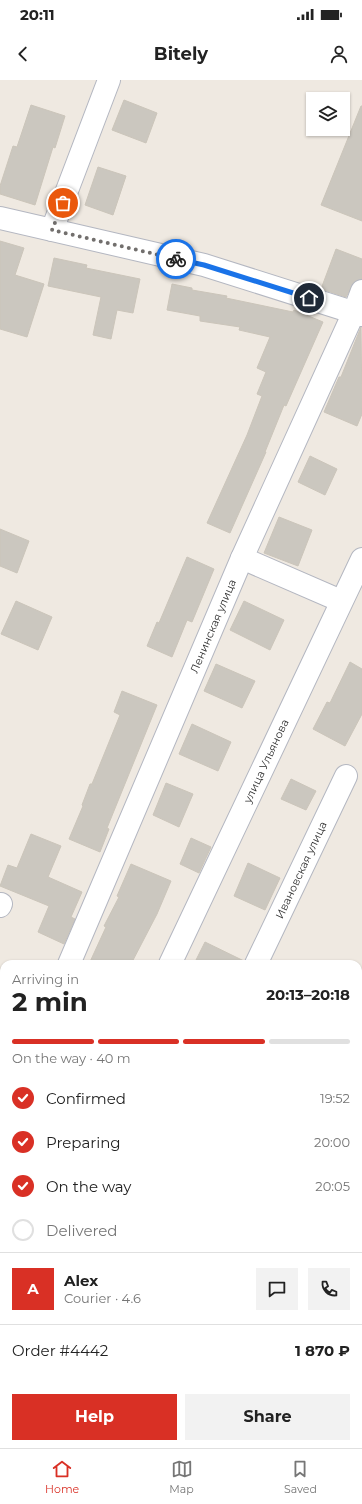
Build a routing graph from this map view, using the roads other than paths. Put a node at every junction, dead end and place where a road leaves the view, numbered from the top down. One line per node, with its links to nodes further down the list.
1 (109, 80): 3 (street)
2 (0, 218): 3 (street)
3 (52, 230): 5 (street)
4 (362, 291): 5 (street, Ленинская улица)
5 (358, 314): 6 (street, Ленинская улица)
6 (242, 558): 8 (street); 10 (street, Ленинская улица)
7 (362, 558): 8 (street, улица Ульянова)
8 (341, 601): 11 (street, улица Ульянова)
9 (346, 776): 12 (street, Ивановская улица)
10 (71, 960)
11 (172, 960)
12 (258, 960)

